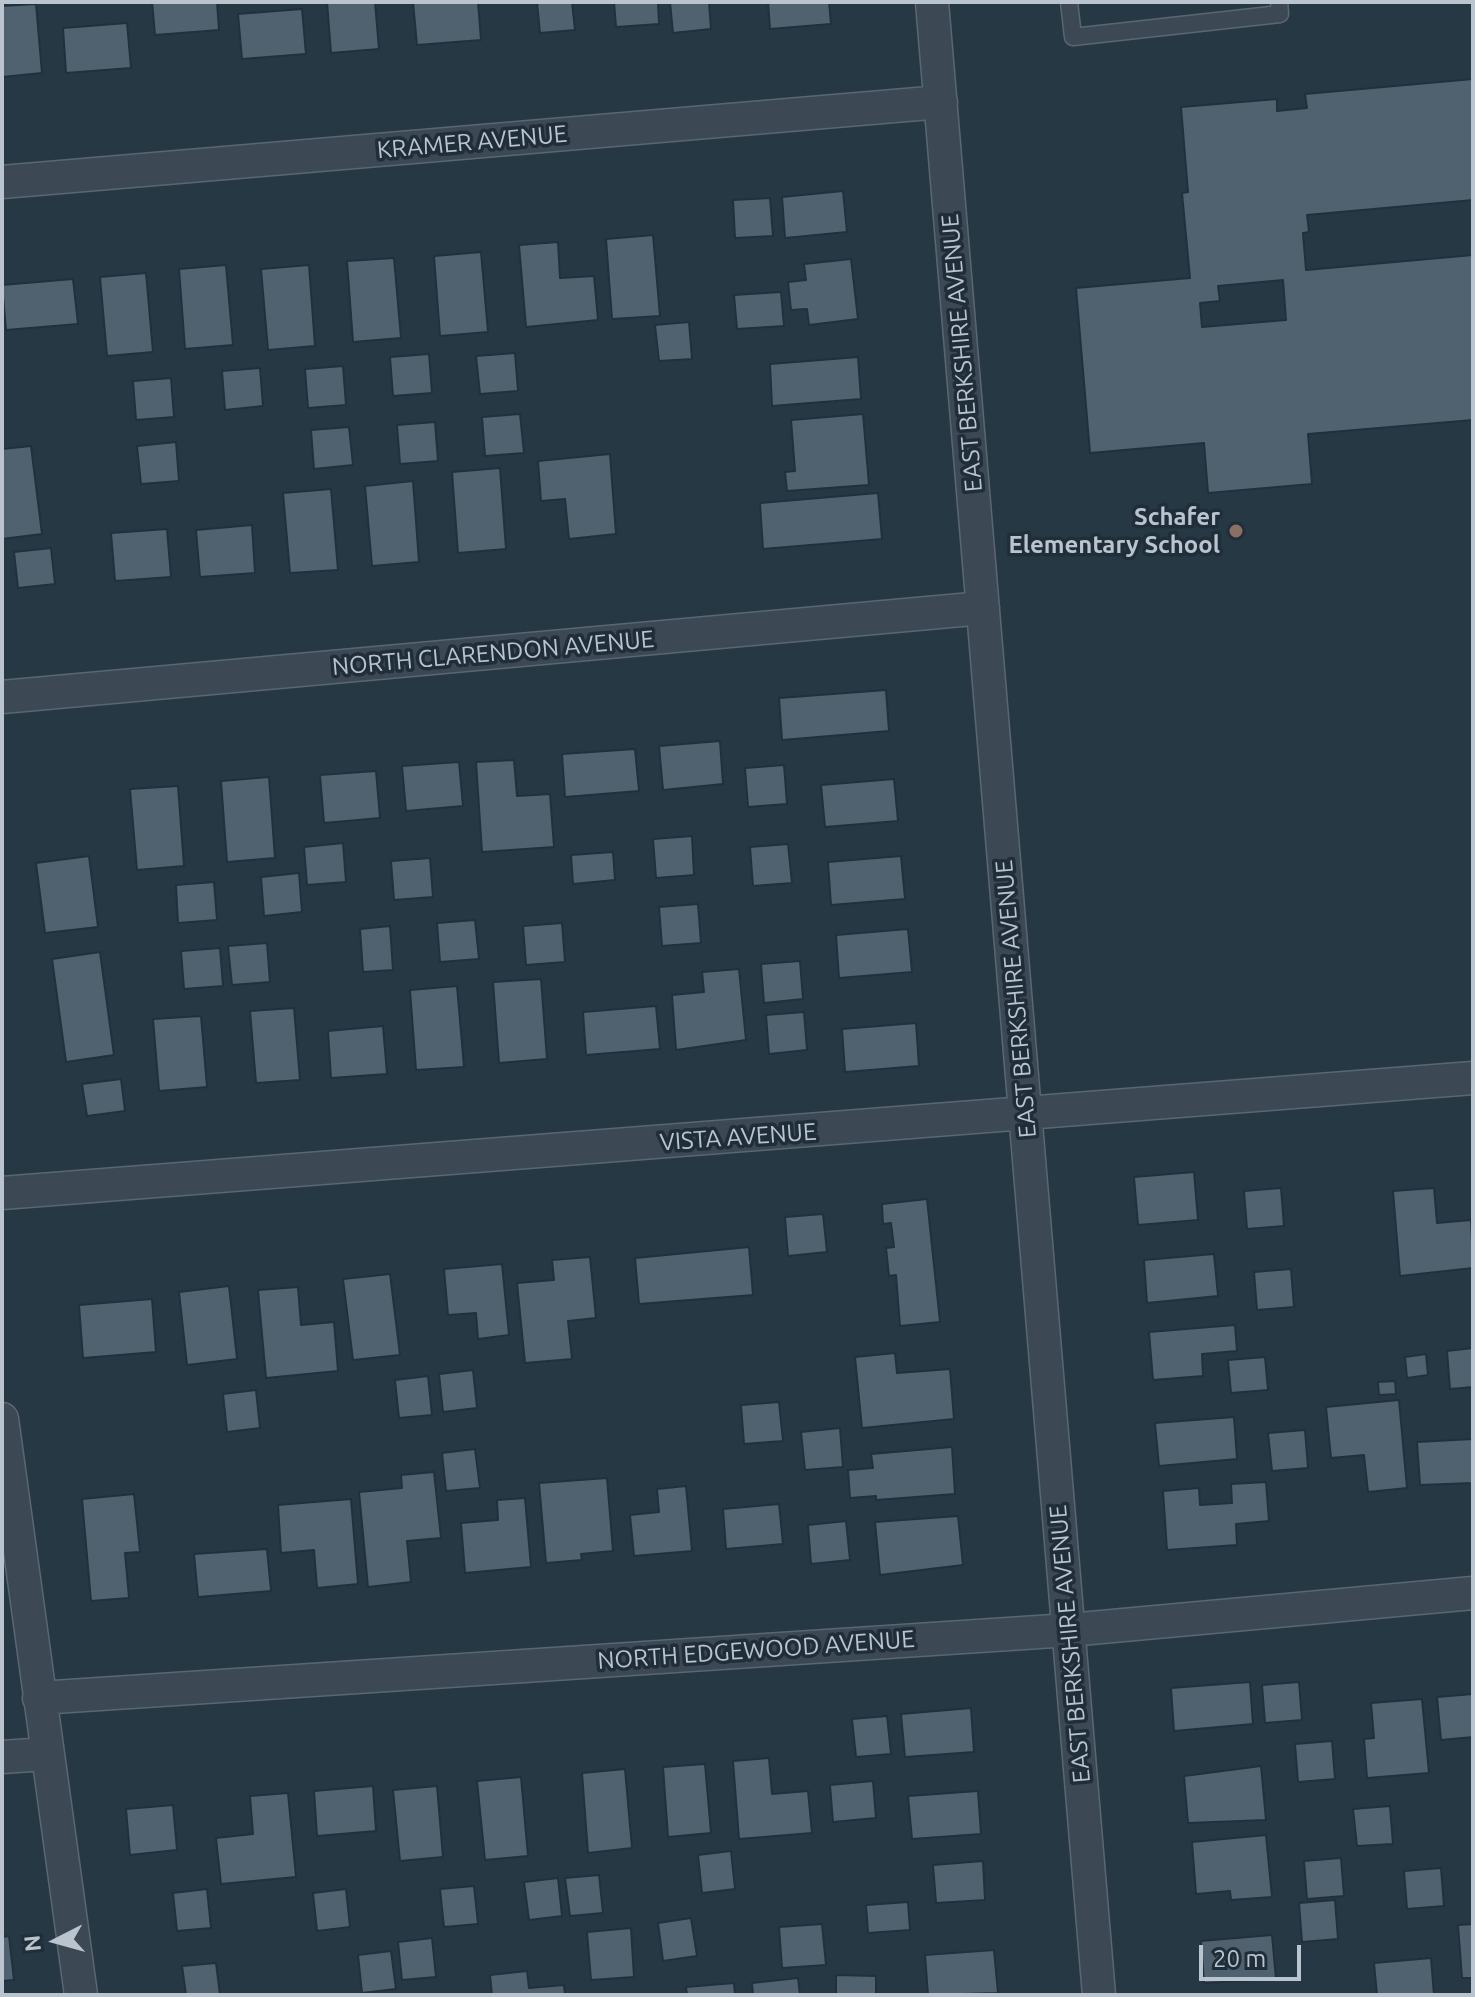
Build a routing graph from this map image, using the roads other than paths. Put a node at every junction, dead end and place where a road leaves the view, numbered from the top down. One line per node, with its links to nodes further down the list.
1 (932, 2): 4 (street, EAST BERKSHIRE AVENUE)
2 (1069, 2): 3 (lane)
3 (1279, 2)
4 (941, 102): 5 (street, KRAMER AVENUE); 6 (street, EAST BERKSHIRE AVENUE)
5 (2, 182)
6 (983, 608): 7 (street, NORTH CLARENDON AVENUE); 9 (street, EAST BERKSHIRE AVENUE)
7 (2, 697)
8 (1473, 1078): 9 (street, VISTA AVENUE)
9 (1025, 1115): 10 (street, VISTA AVENUE); 13 (street, EAST BERKSHIRE AVENUE)
10 (2, 1193)
11 (2, 1419): 14 (street)
12 (1473, 1593): 13 (street, NORTH EDGEWOOD AVENUE)
13 (1069, 1630): 14 (street, NORTH EDGEWOOD AVENUE); 18 (street, EAST BERKSHIRE AVENUE)
14 (39, 1698): 15 (street)
15 (47, 1754): 16 (street); 17 (street)
16 (2, 1757)
17 (81, 1995)
18 (1099, 1995)

